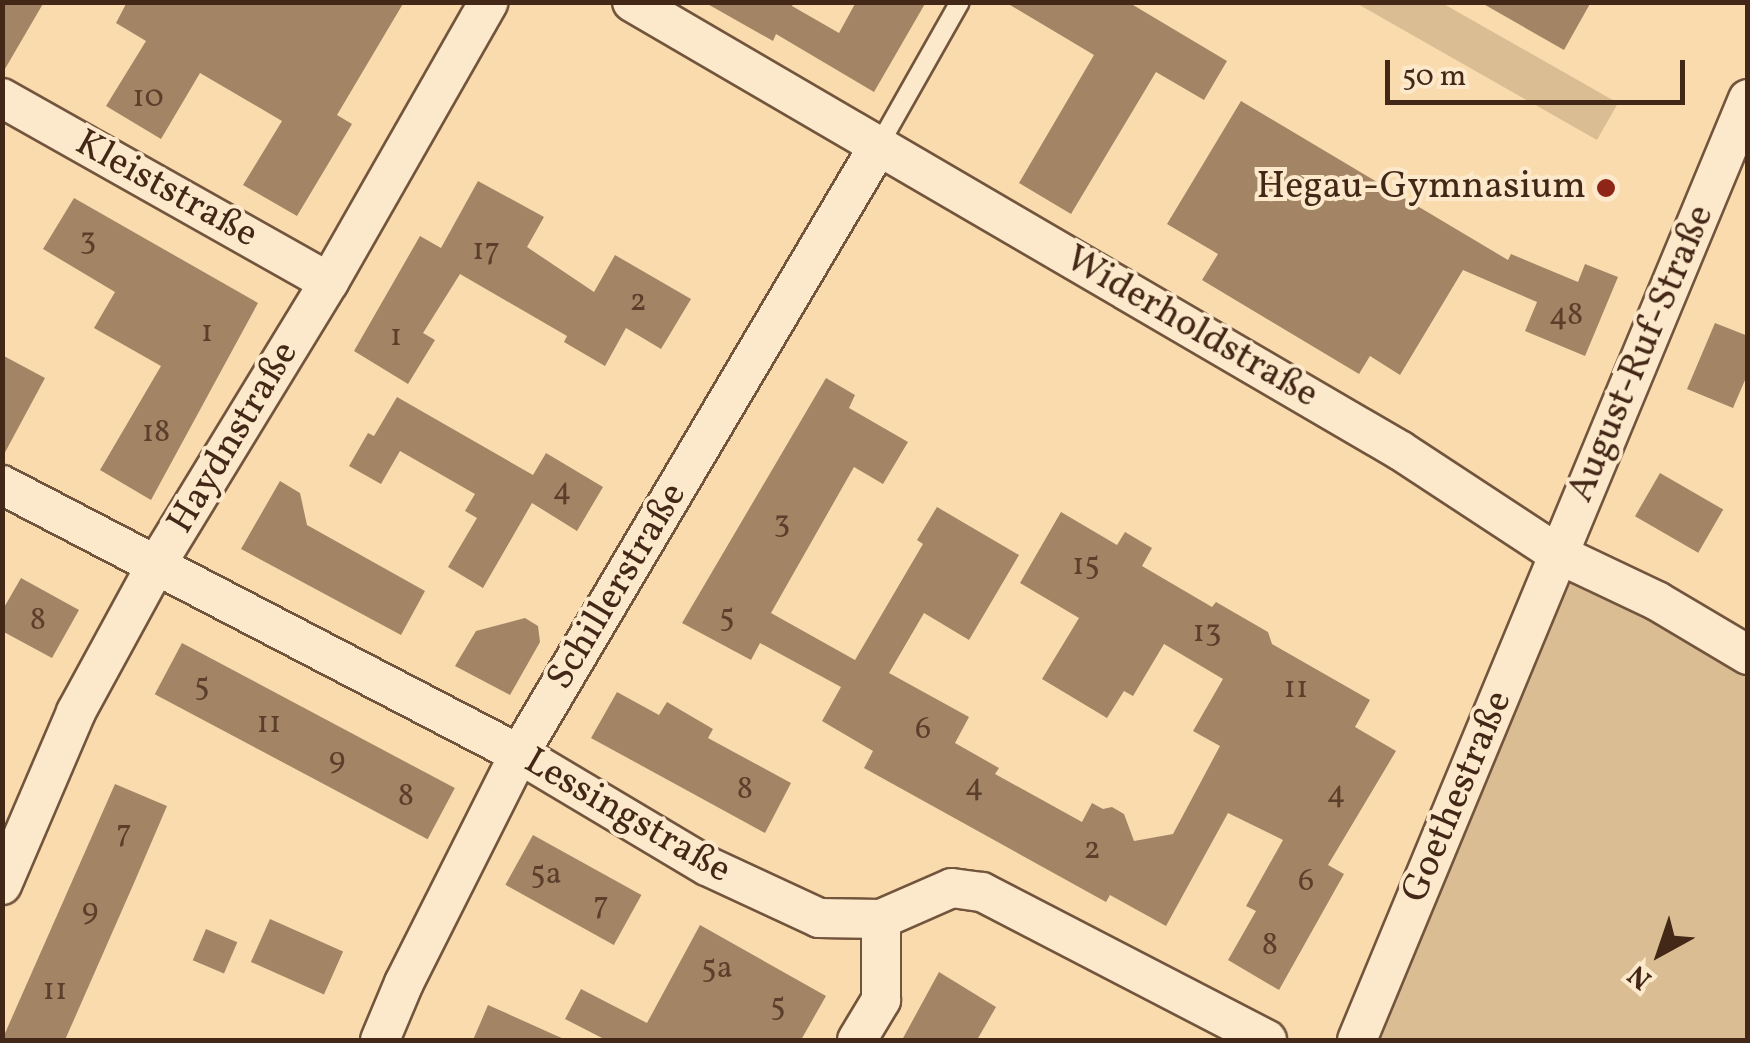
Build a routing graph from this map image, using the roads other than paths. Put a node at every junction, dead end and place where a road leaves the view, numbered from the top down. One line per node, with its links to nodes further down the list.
1 (489, 2): 7 (street, Haydnstraße)
2 (632, 2): 6 (street, Widerholdstraße)
3 (960, 2): 6 (lane)
4 (2, 98): 7 (street, Kleiststraße)
5 (1748, 99): 9 (street, August-Ruf-Straße)
6 (879, 145): 9 (street, Widerholdstraße); 12 (street, Schillerstraße)
7 (329, 282): 10 (street, Haydnstraße)
8 (2, 485): 10 (street, Lessingstraße)
9 (1558, 554): 11 (street, Widerholdstraße); 18 (street, Goethestraße)
10 (155, 568): 12 (street, Lessingstraße); 13 (street, Haydnstraße)
11 (1748, 655)
12 (519, 754): 14 (street, Lessingstraße); 15 (street, Schillerstraße)
13 (2, 886)
14 (881, 919): 16 (street); 17 (street, Lessingstraße)
15 (380, 1040)
16 (858, 1040)
17 (1266, 1040)
18 (1357, 1040)

